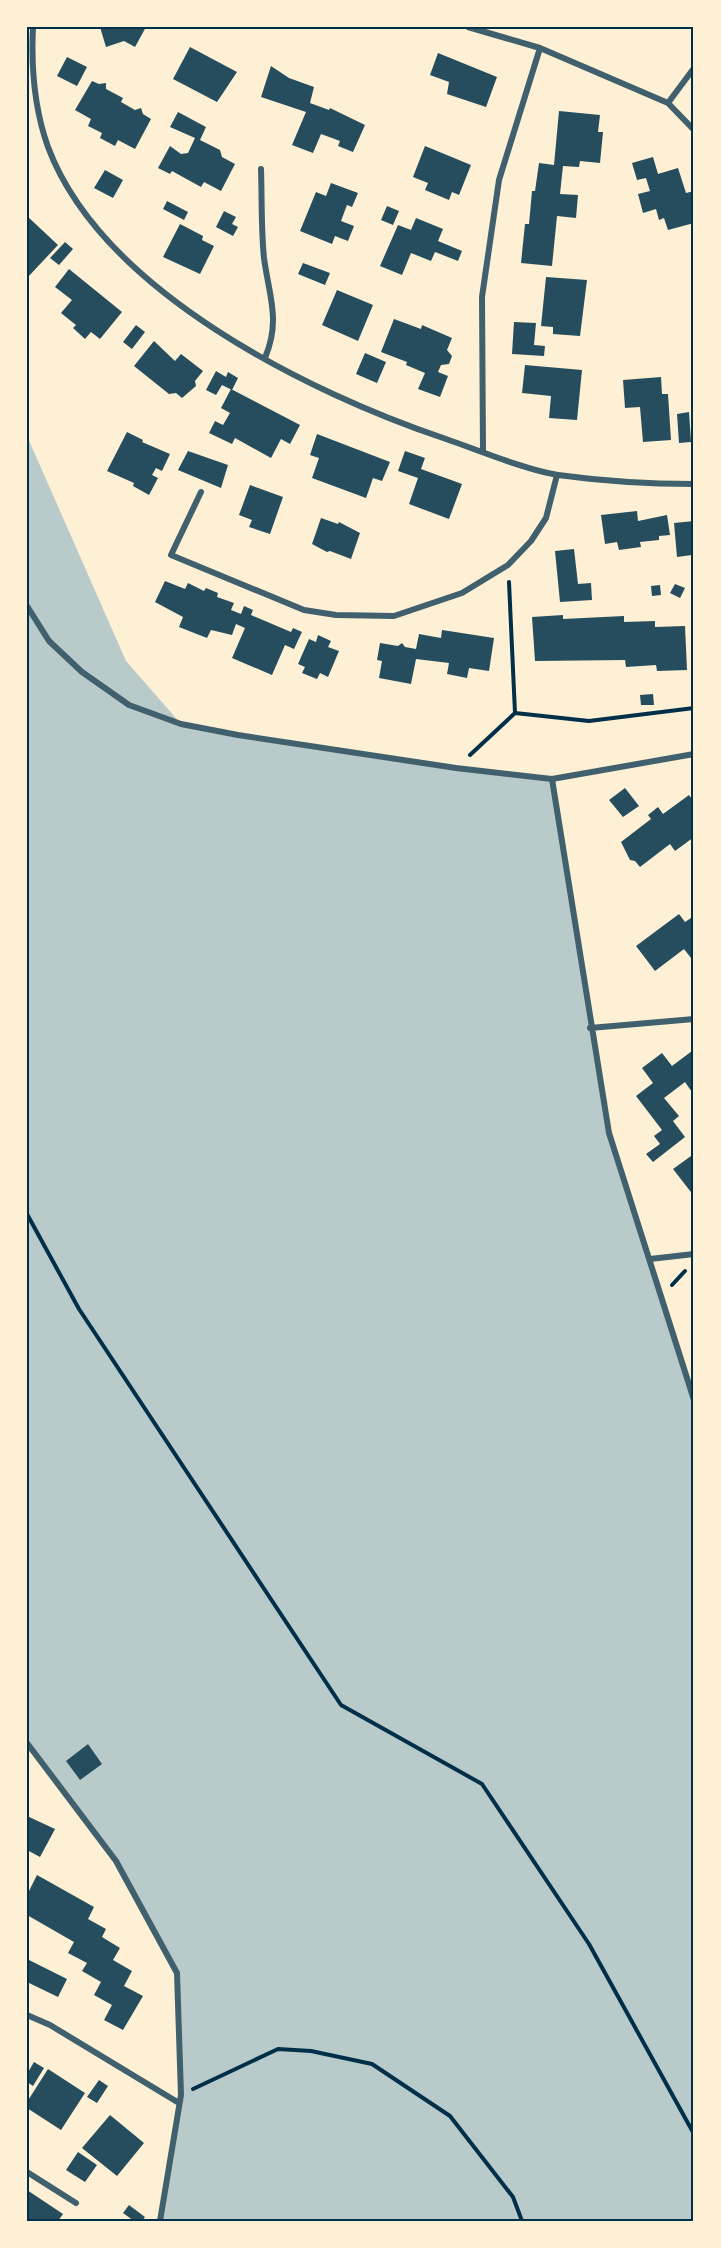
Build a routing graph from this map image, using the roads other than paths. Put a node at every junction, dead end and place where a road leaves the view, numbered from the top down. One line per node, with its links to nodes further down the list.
1 (33, 27): 8 (street)
2 (468, 27): 3 (street)
3 (540, 48): 5 (street); 9 (street)
4 (694, 68): 5 (street)
5 (668, 103): 6 (street)
6 (694, 130)
7 (261, 169): 8 (street)
8 (265, 358): 9 (street)
9 (483, 452): 10 (street)
10 (556, 475): 11 (street); 12 (street)
11 (694, 484)
12 (201, 492)
13 (27, 606): 15 (street)
14 (694, 754): 15 (street)
15 (552, 779): 17 (street)
16 (694, 1019): 17 (street)
17 (590, 1028): 19 (street)
18 (694, 1254): 19 (street)
19 (650, 1259): 20 (street)
20 (694, 1400)
21 (27, 1743): 23 (street)
22 (27, 2014): 23 (street)
23 (179, 2103): 26 (street)
24 (27, 2172): 25 (street)
25 (76, 2203)
26 (160, 2221)

